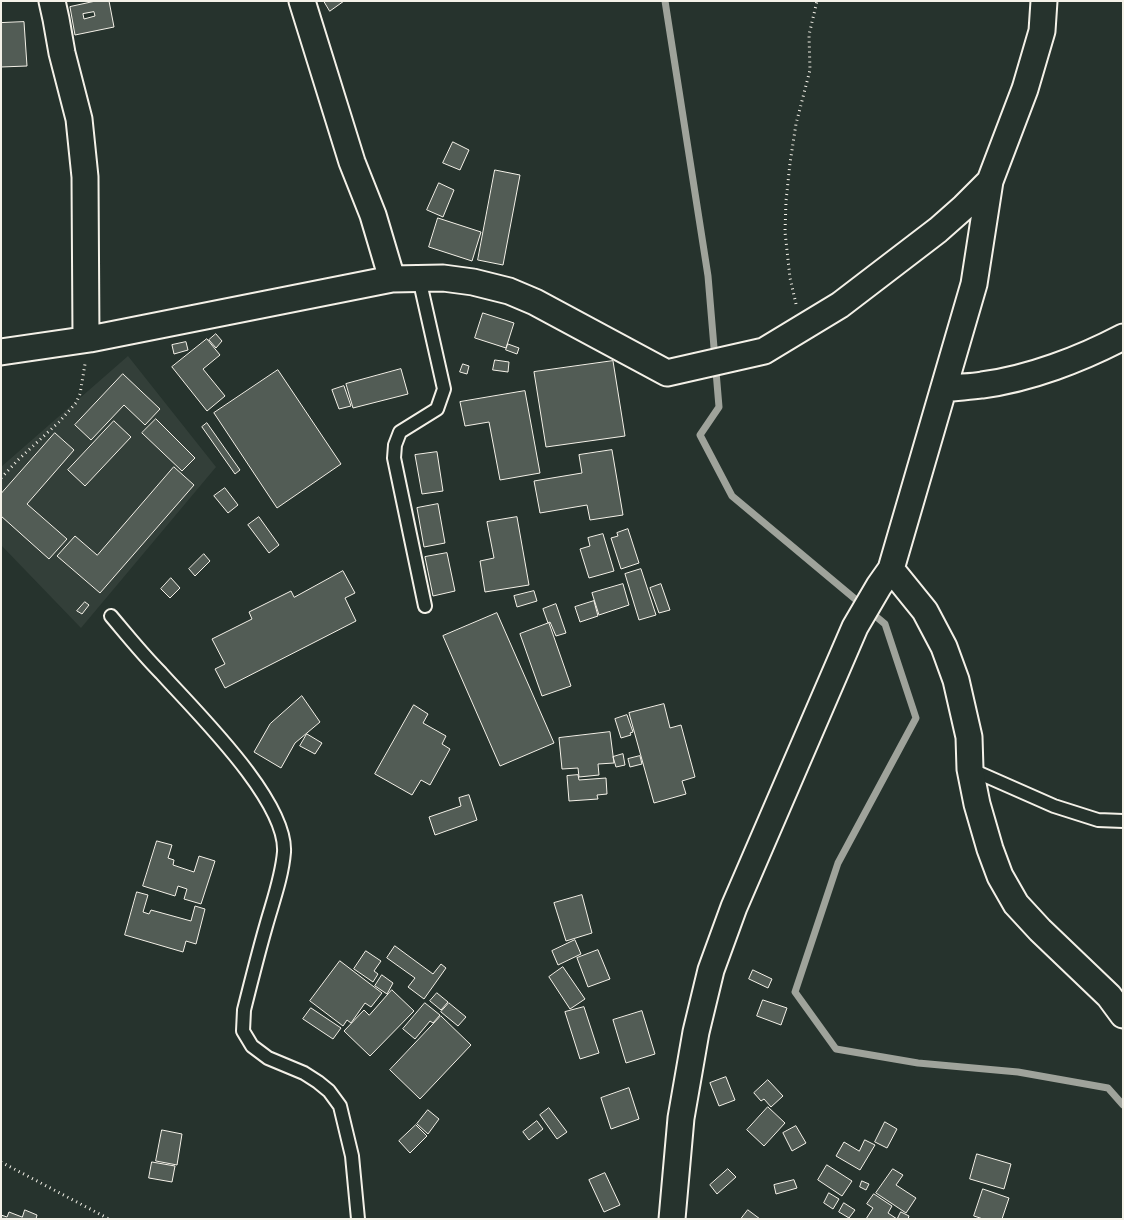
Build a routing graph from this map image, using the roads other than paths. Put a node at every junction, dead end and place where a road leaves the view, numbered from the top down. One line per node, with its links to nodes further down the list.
1 (52, 1): 8 (street)
2 (302, 1): 6 (street)
3 (1044, 1): 4 (street)
4 (990, 182): 5 (street); 10 (street)
5 (419, 278): 6 (street); 12 (lane)
6 (392, 279): 8 (street)
7 (1123, 337): 10 (street)
8 (88, 339): 9 (street)
9 (1, 352)
10 (944, 389): 11 (street)
11 (885, 577): 14 (street); 18 (street)
12 (425, 606)
13 (110, 616): 17 (lane)
14 (970, 769): 15 (lane); 16 (street)
15 (1123, 821)
16 (1123, 1015)
17 (358, 1219)
18 (672, 1219)

